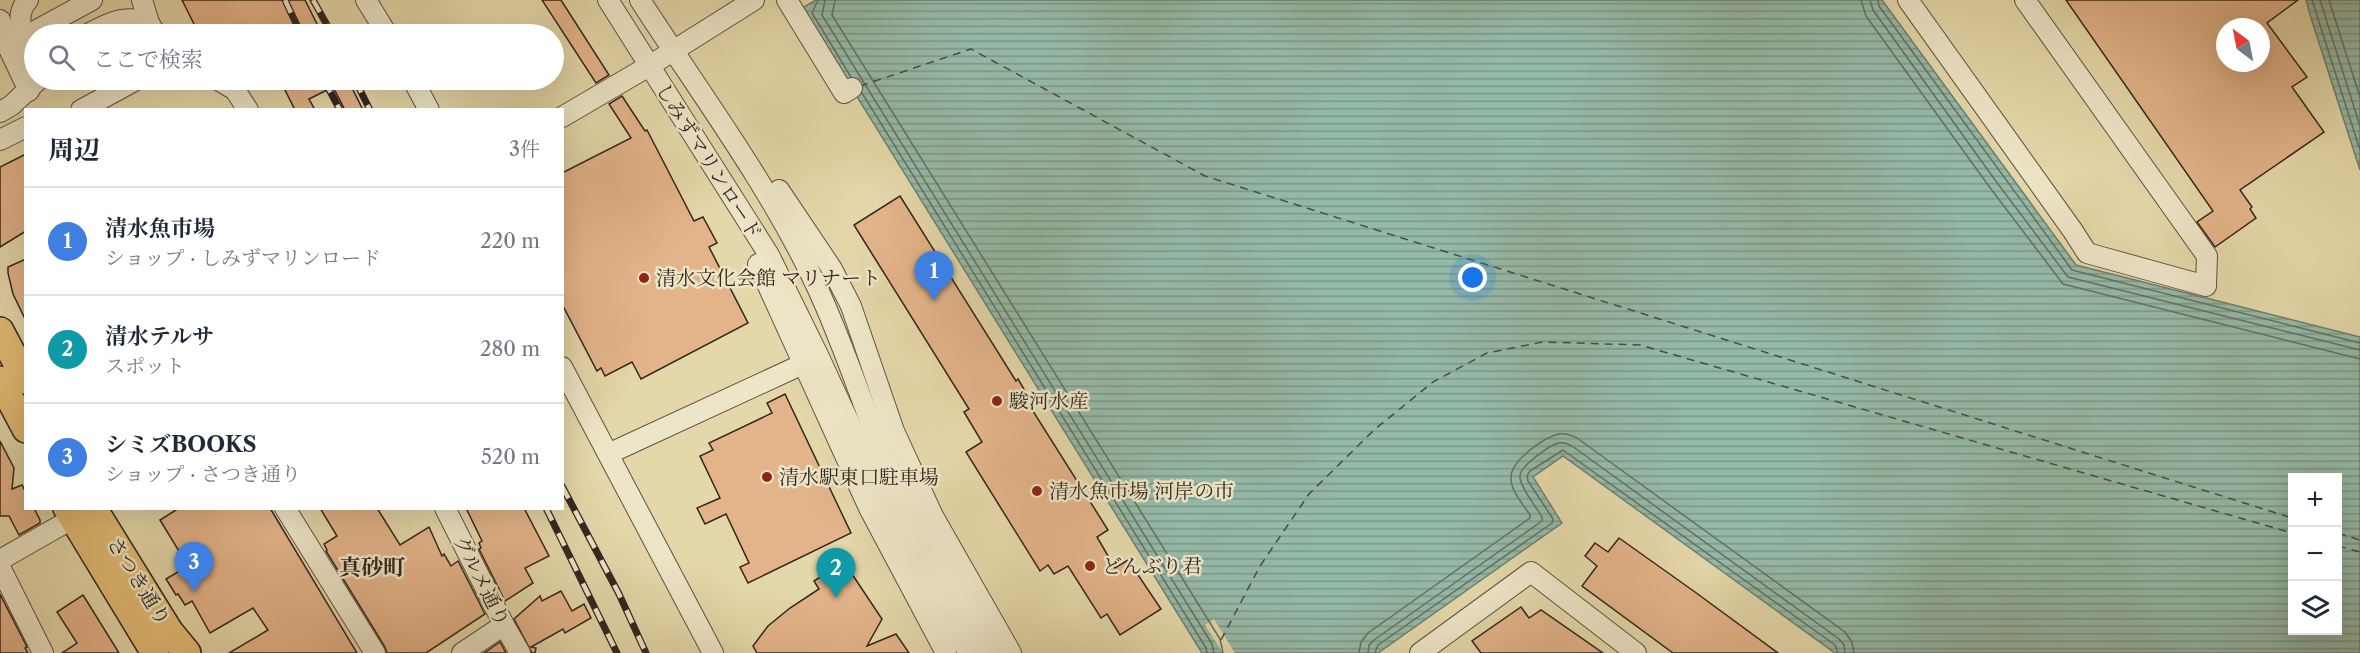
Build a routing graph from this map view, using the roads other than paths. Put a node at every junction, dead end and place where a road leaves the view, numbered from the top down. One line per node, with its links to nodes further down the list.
1 (28, 0): 17 (street)
2 (92, 0): 12 (street)
3 (142, 0): 15 (street)
4 (366, 0): 16 (street)
5 (608, 0): 19 (street, しみずマリンロード)
6 (640, 0): 18 (street, しみずマリンロード)
7 (754, 0): 18 (street)
8 (787, 0): 21 (street)
9 (1908, 0): 10 (street)
10 (2025, 0)
11 (0, 20): 20 (street)
12 (49, 24)
13 (110, 24): 14 (street)
14 (143, 24)
15 (150, 24)
16 (381, 24)
17 (24, 38)
18 (672, 51): 19 (street); 32 (street, しみずマリンロード)
19 (649, 66): 30 (street); 35 (street, しみずマリンロード)
20 (24, 71)
21 (852, 88)
22 (28, 90): 29 (street)
23 (118, 90): 26 (street)
24 (235, 90): 27 (street)
25 (418, 90): 28 (street)
26 (85, 108)
27 (247, 108)
28 (428, 108)
29 (0, 112)
30 (564, 116)
31 (24, 128): 33 (street)
32 (724, 130): 56 (street, しみずマリンロード); 57 (street)
33 (0, 140)
34 (0, 331): 37 (highway)
35 (811, 361): 40 (street); 54 (street); 55 (street)
36 (564, 371): 40 (street)
37 (24, 376)
38 (0, 380): 39 (highway)
39 (24, 425)
40 (608, 454): 53 (street)
41 (286, 510): 50 (street)
42 (446, 510): 46 (street, グルメ通り)
43 (81, 511): 44 (street); 48 (highway, さつき通り); 49 (highway, さつき通り)
44 (0, 560)
45 (0, 567): 47 (street)
46 (504, 625): 51 (street); 52 (street, グルメ通り)
47 (43, 653)
48 (155, 653)
49 (187, 653)
50 (375, 653)
51 (462, 653)
52 (520, 653)
53 (713, 653)
54 (946, 653)
55 (969, 653)
56 (991, 653)
57 (1011, 653)
58 (1420, 653): 59 (street)
59 (1636, 653)

